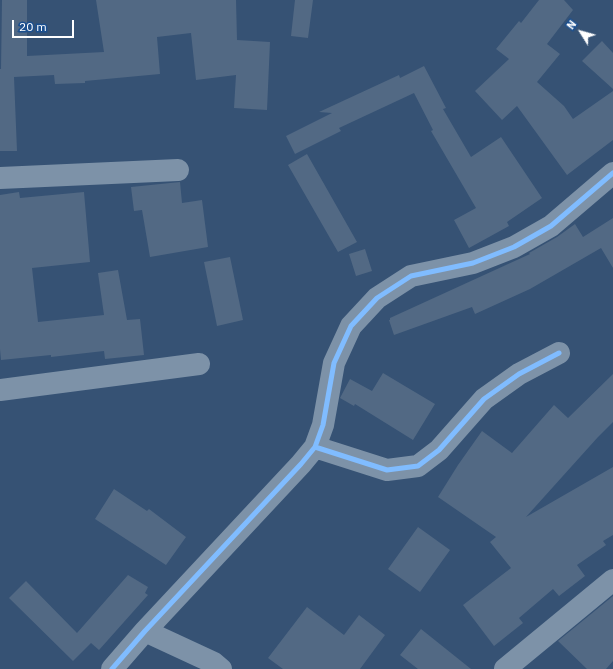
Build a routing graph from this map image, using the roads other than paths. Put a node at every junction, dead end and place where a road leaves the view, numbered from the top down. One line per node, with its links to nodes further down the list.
1 (178, 170): 3 (street)
2 (613, 173): 7 (street)
3 (0, 178)
4 (558, 353): 7 (street)
5 (199, 364): 6 (street)
6 (0, 390)
7 (315, 447): 9 (street)
8 (613, 580): 12 (street)
9 (145, 631): 10 (street); 11 (street)
10 (112, 669)
11 (221, 669)
12 (505, 669)

